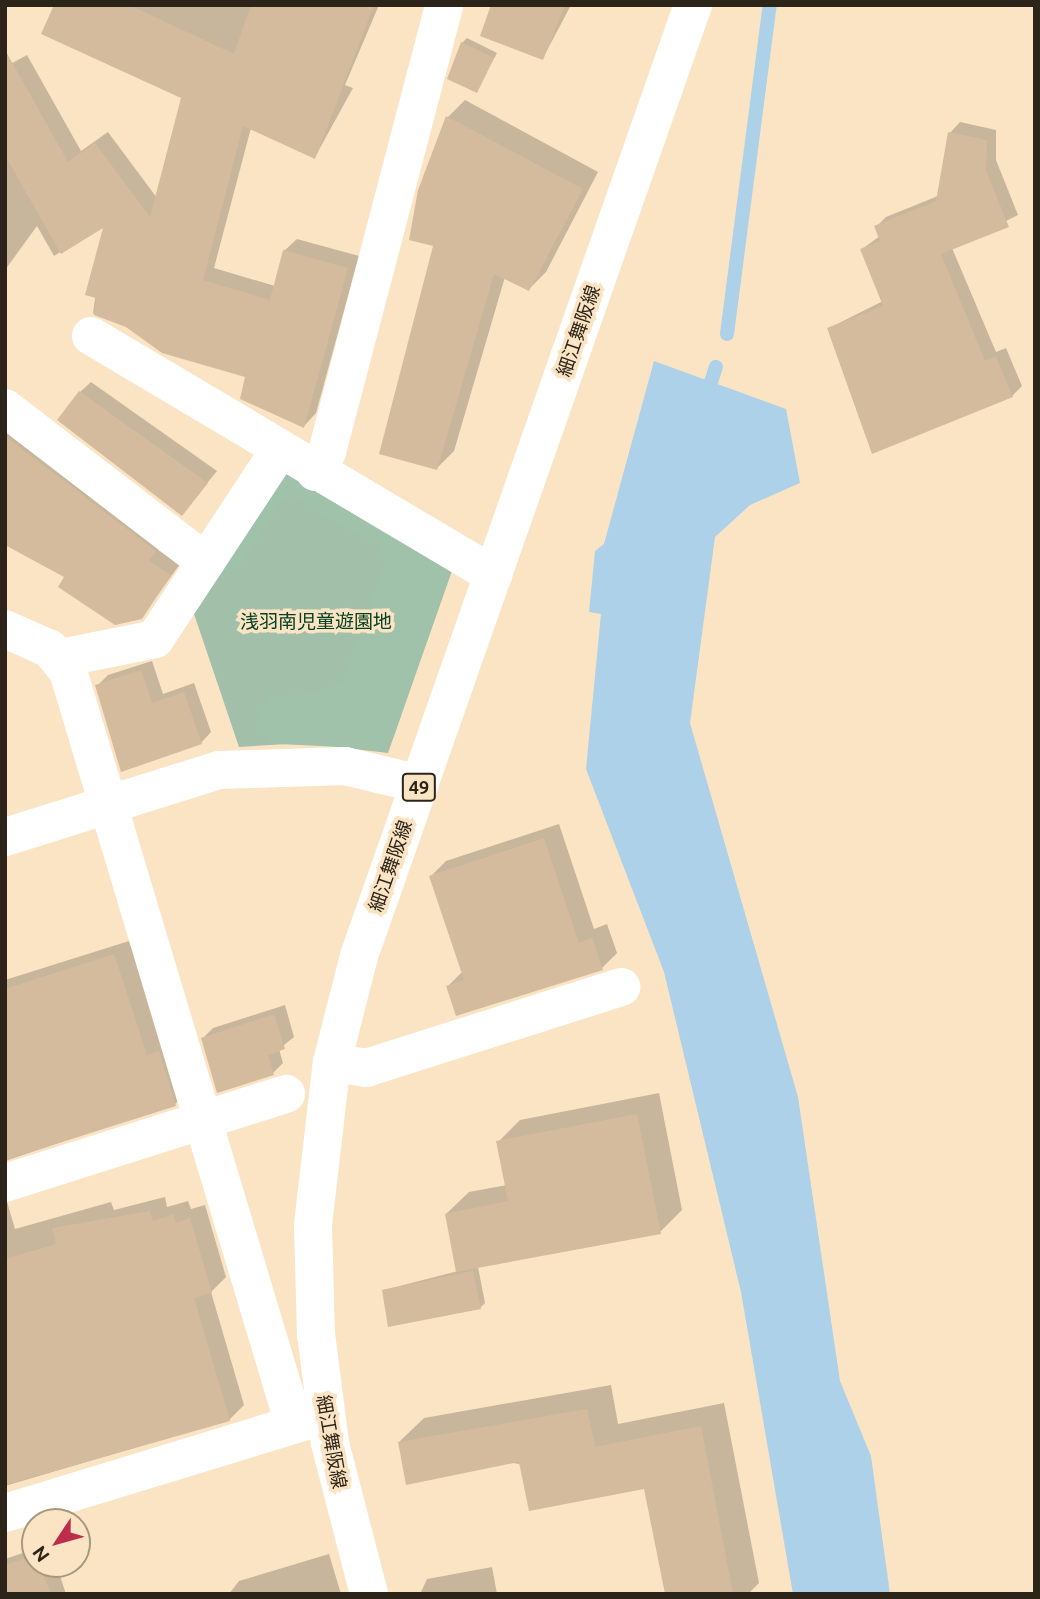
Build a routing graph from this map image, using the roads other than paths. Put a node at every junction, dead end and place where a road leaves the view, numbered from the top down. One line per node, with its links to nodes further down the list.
1 (444, 5): 6 (street)
2 (693, 5): 8 (street, 細江舞阪線 / 49)
3 (91, 336): 5 (street)
4 (5, 408): 7 (street)
5 (279, 451): 6 (street); 7 (street)
6 (315, 472): 8 (street)
7 (206, 562): 10 (street)
8 (493, 575): 11 (street, 細江舞阪線 / 49)
9 (5, 629): 10 (street)
10 (61, 658): 12 (street)
11 (420, 785): 12 (street); 15 (street, 細江舞阪線 / 49)
12 (107, 802): 13 (street); 17 (street)
13 (5, 836)
14 (621, 987): 15 (street)
15 (332, 1062): 19 (street, 細江舞阪線 / 49)
16 (286, 1094): 17 (street)
17 (202, 1120): 18 (street); 19 (street)
18 (5, 1183)
19 (309, 1419): 20 (street); 21 (street, 細江舞阪線 / 49)
20 (5, 1513)
21 (369, 1594)

